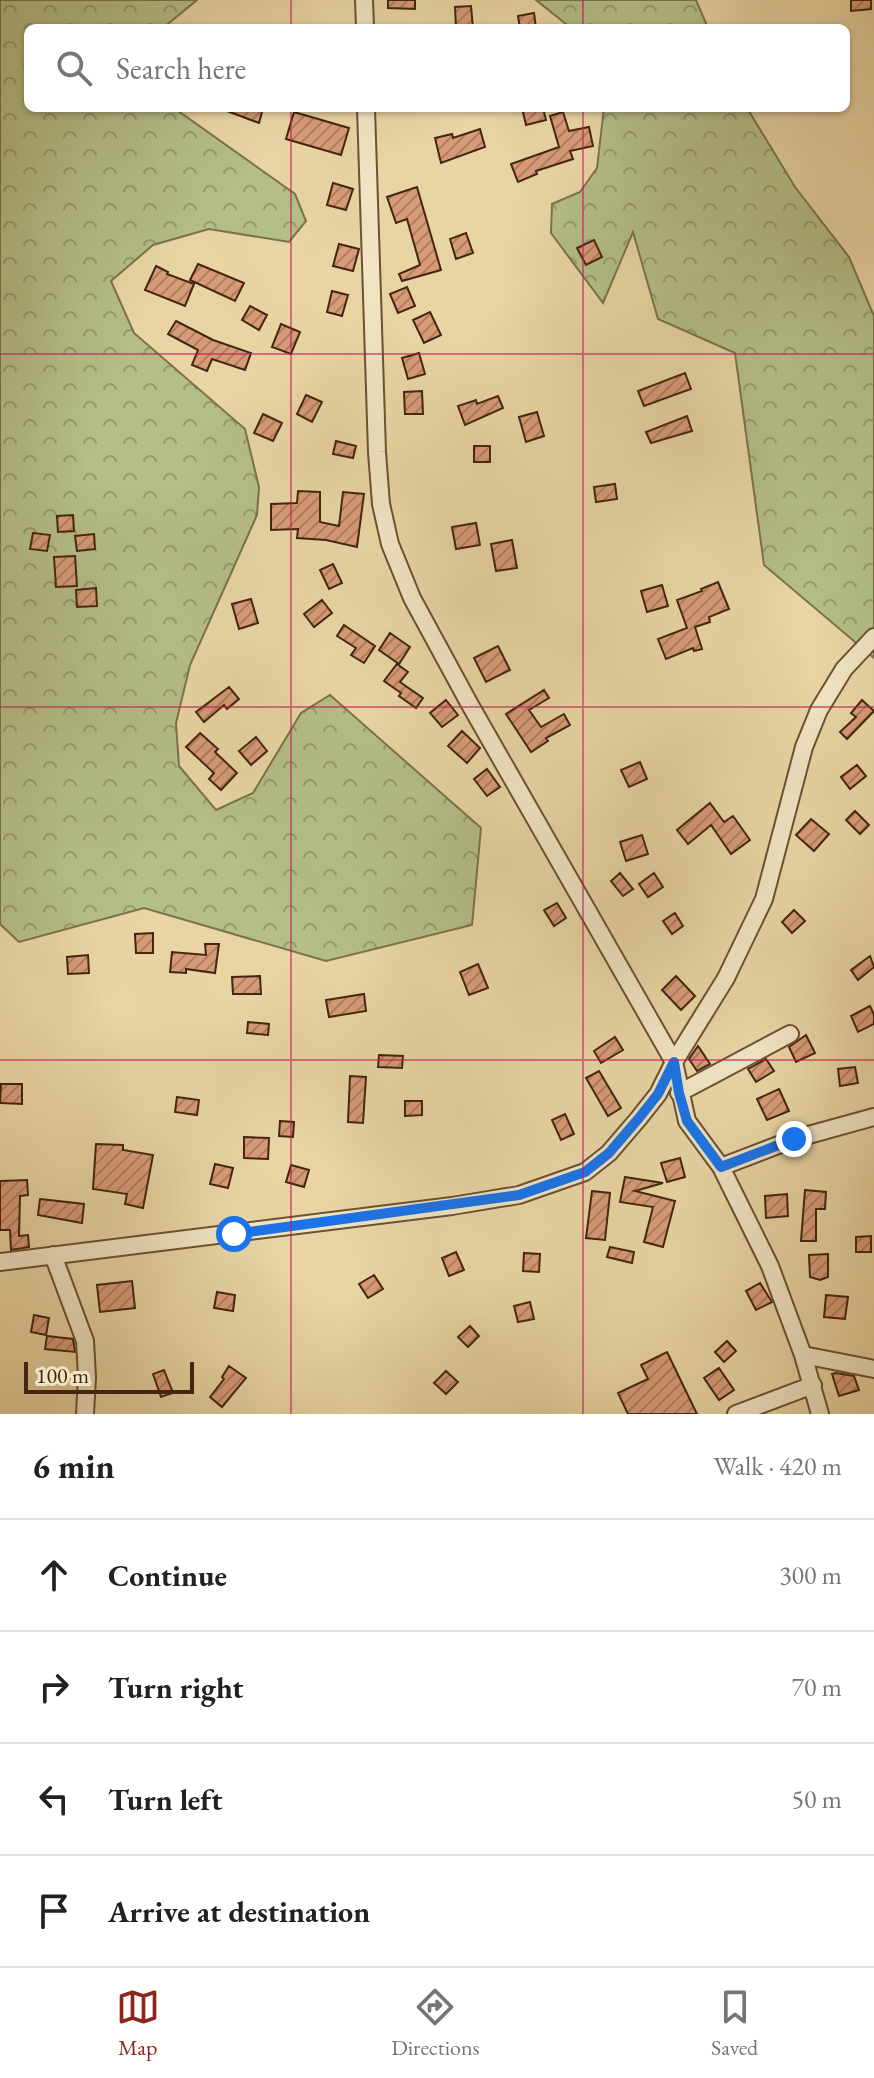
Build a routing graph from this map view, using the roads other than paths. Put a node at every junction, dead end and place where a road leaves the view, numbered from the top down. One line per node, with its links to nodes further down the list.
1 (364, 0): 2 (street)
2 (365, 24)
3 (366, 112): 6 (street)
4 (874, 637): 6 (street)
5 (790, 1034): 7 (street)
6 (674, 1062): 7 (street); 10 (street)
7 (679, 1093): 9 (street)
8 (874, 1117): 9 (street)
9 (721, 1167): 12 (street)
10 (53, 1255): 11 (street); 15 (street)
11 (0, 1262)
12 (803, 1355): 13 (street); 14 (street)
13 (874, 1369)
14 (813, 1385): 16 (street); 17 (street)
15 (85, 1414)
16 (736, 1414)
17 (820, 1414)

